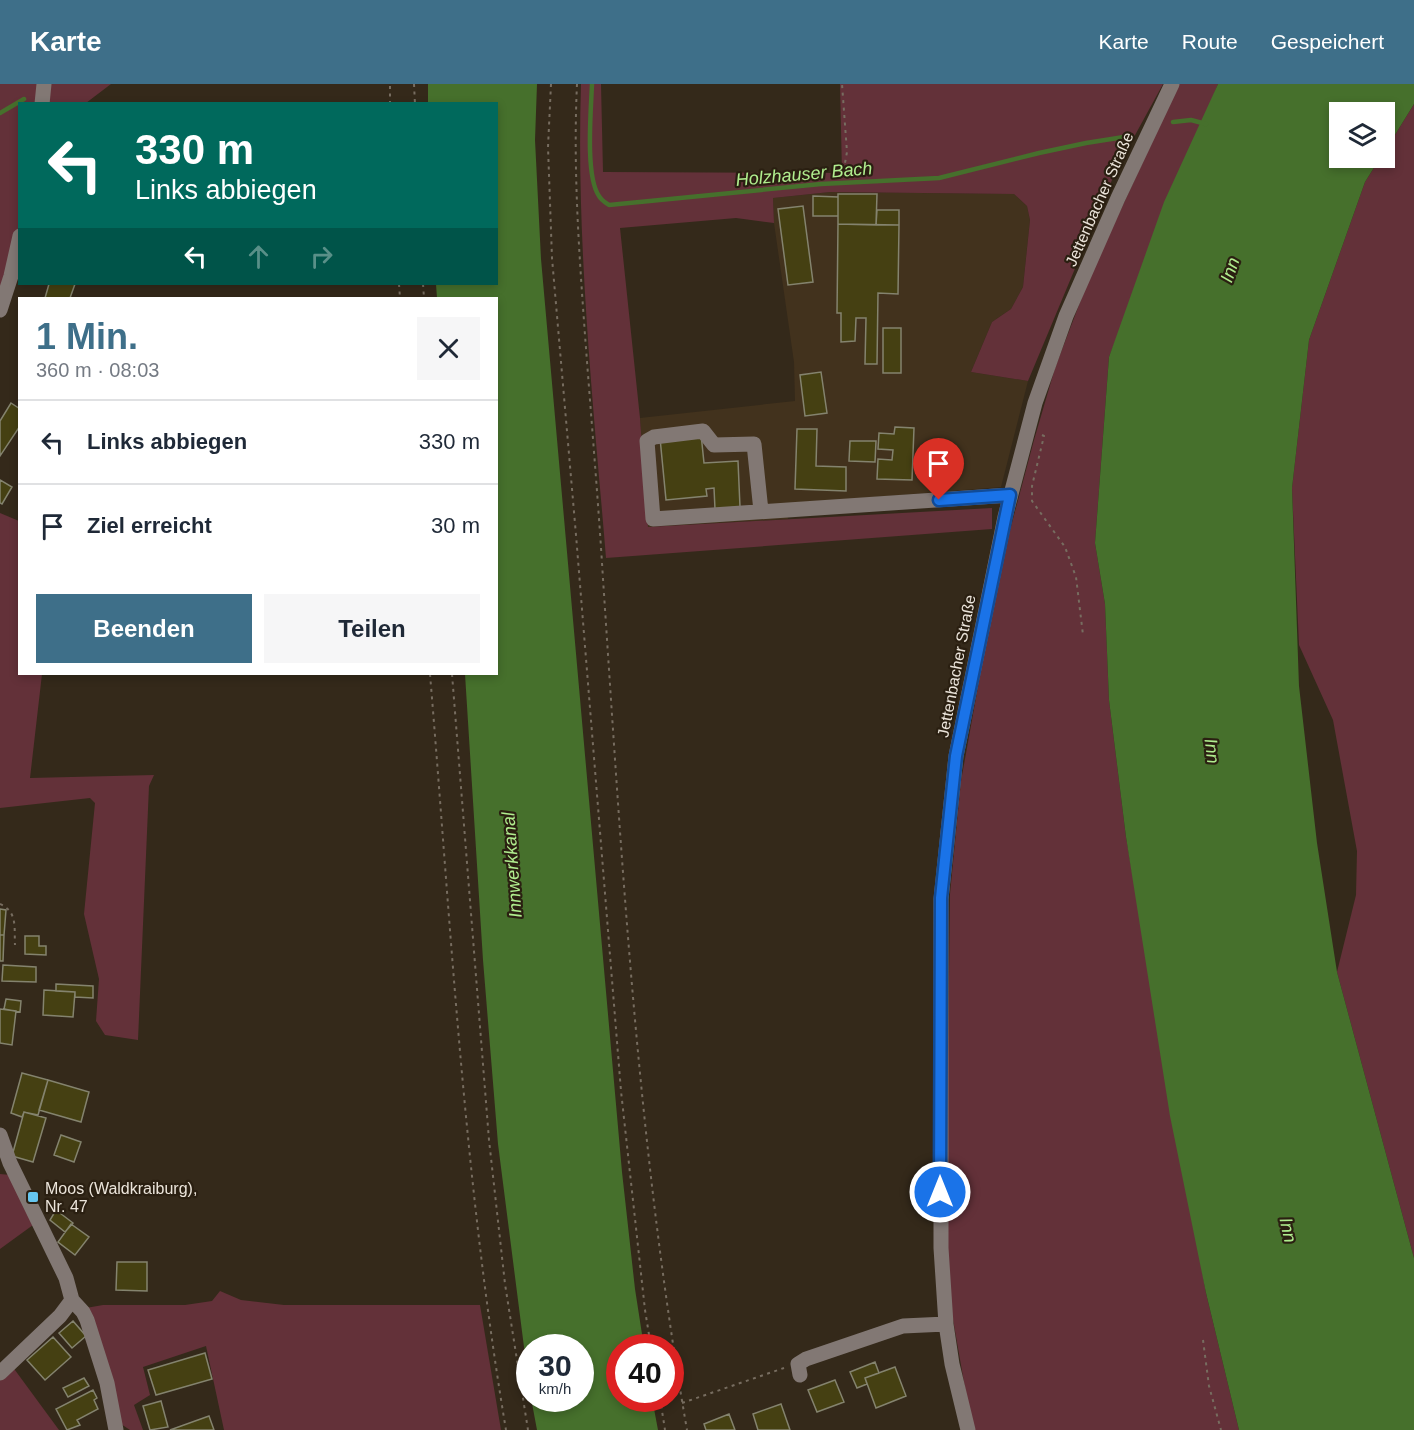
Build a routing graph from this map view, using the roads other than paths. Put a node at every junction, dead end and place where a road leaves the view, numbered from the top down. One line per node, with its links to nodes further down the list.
1 (44, 84): 3 (street)
2 (1172, 84): 6 (street, Jettenbacher Straße)
3 (42, 102)
4 (18, 245): 5 (street)
5 (0, 310)
6 (1010, 495): 7 (street); 10 (street, Jettenbacher Straße)
7 (760, 511): 7 (street)
8 (0, 1135): 9 (street)
9 (72, 1300): 12 (street); 13 (street)
10 (946, 1324): 11 (street); 14 (street, Jettenbacher Straße)
11 (799, 1369)
12 (0, 1373)
13 (116, 1430)
14 (968, 1430)

